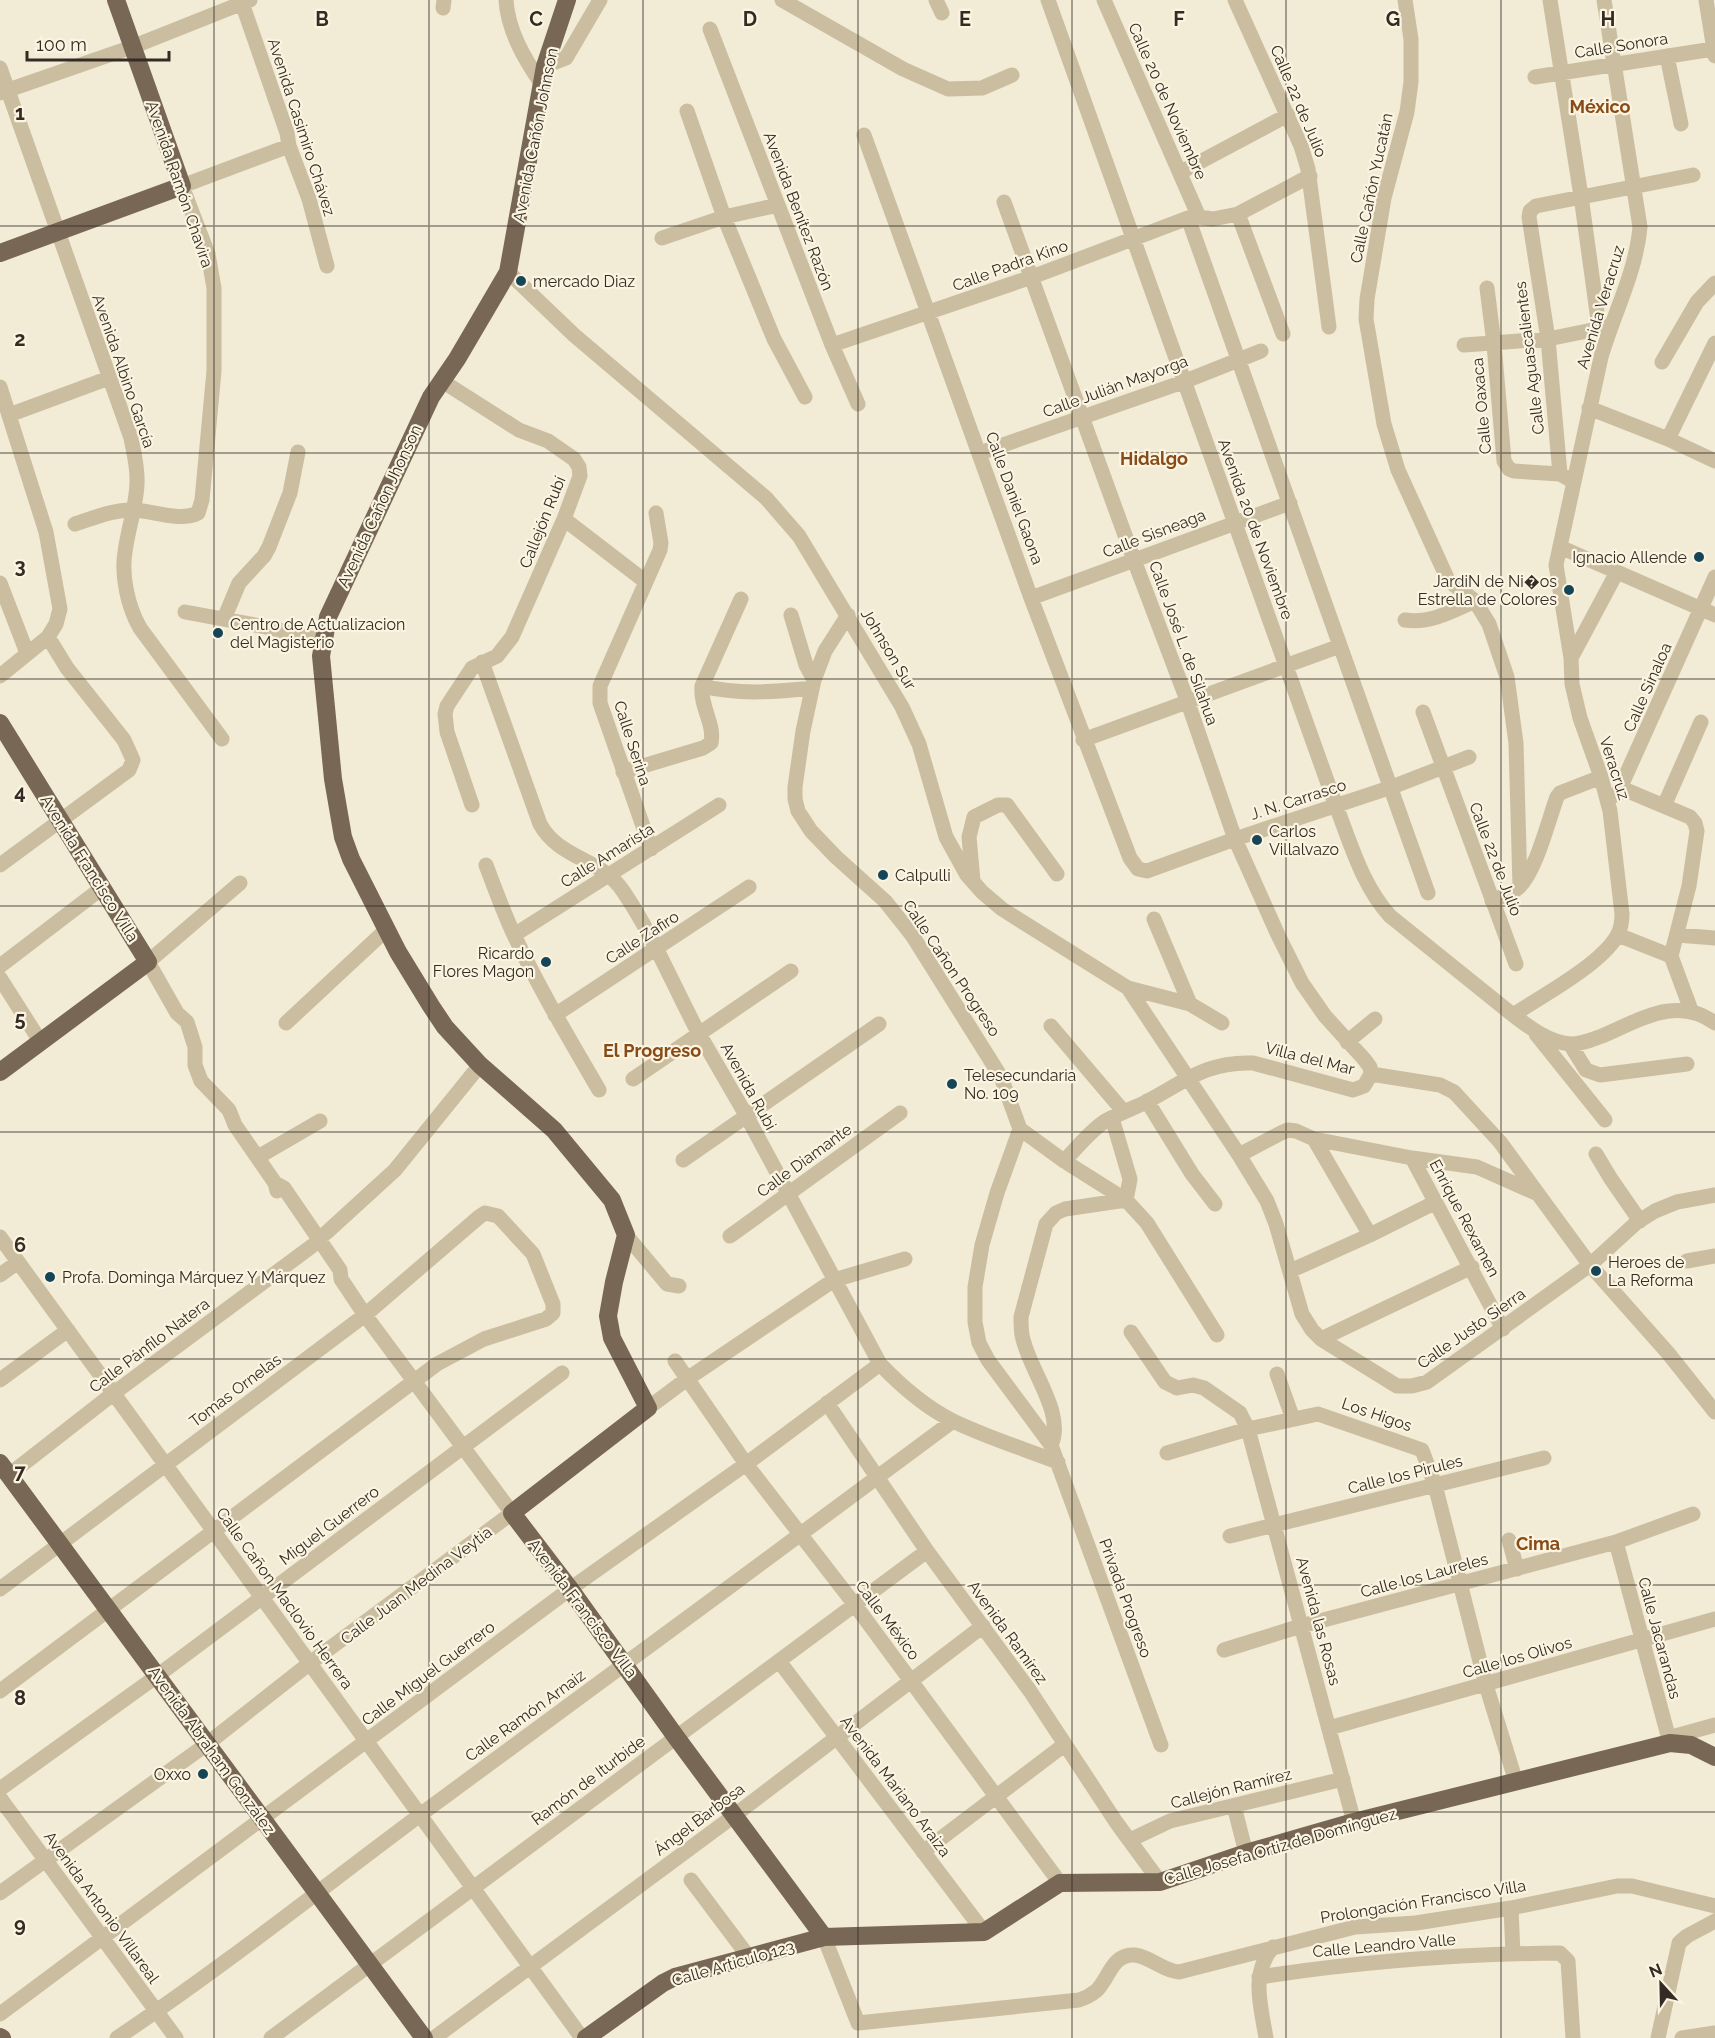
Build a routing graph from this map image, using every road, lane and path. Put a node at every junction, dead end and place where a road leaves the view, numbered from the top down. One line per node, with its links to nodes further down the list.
1 (116, 0): 15 (main road, Avenida Ramón Chavira)
2 (506, 0): 21 (street)
3 (567, 0): 21 (main road, Avenida Cañón Johnson)
4 (600, 0): 21 (street)
5 (782, 0): 22 (street)
6 (1048, 0): 43 (street, Avenida 20 de Noviembre)
7 (1104, 0): 30 (street, Calle 20 de Noviembre)
8 (1235, 0): 26 (street, Calle 22 de Julio)
9 (1405, 0): 91 (street, Calle Cañón Yucatán)
10 (1550, 0): 20 (street)
11 (1604, 0): 18 (street, Avenida Veracruz)
12 (1706, 0): 16 (street)
13 (244, 1): 15 (street); 29 (street, Avenida Casimiro Chávez)
14 (710, 29): 37 (street, Avenida Benítez Razón)
15 (132, 47): 24 (street); 34 (main road, Avenida Ramón Chavira)
16 (1714, 54): 17 (street, Calle Sonora)
17 (1667, 56): 18 (street, Calle Sonora); 27 (street)
18 (1613, 64): 20 (street, Calle Sonora); 33 (street, Avenida Veracruz)
19 (0, 68): 24 (street, Avenida Albino García)
20 (1561, 73): 23 (street, Calle Sonora); 35 (street)
21 (543, 75): 46 (main road, Avenida Cañón Johnson)
22 (1012, 75)
23 (1535, 77)
24 (4, 92): 41 (street, Avenida Albino García)
25 (687, 111): 39 (street)
26 (1288, 115): 30 (street); 32 (street, Calle 22 de Julio)
27 (1681, 124)
28 (864, 135): 50 (street, Calle Daniel Gaona)
29 (289, 146): 34 (street); 45 (street, Avenida Casimiro Chávez)
30 (1181, 172): 40 (street, Calle 20 de Noviembre)
31 (1693, 175): 33 (street, Calle Aguascalientes)
32 (1310, 176): 38 (street, Calle Padra Kino); 51 (street, Calle 22 de Julio)
33 (1634, 185): 35 (street, Calle Aguascalientes); 52 (street, Avenida Veracruz)
34 (182, 186): 41 (main road); 78 (street, Avenida Ramón Chavira)
35 (1581, 196): 52 (street); 54 (street, Calle Aguascalientes)
36 (1004, 202): 47 (street, Calle José L. de Silahua)
37 (778, 205): 39 (street); 57 (street, Avenida Benítez Razón)
38 (1238, 214): 40 (street, Calle Padra Kino); 53 (street)
39 (724, 217): 42 (street); 66 (street)
40 (1194, 217): 43 (street, Calle Padra Kino); 60 (street)
41 (57, 232): 44 (main road); 62 (street, Avenida Albino García)
42 (662, 238)
43 (1133, 238): 47 (street, Calle Padra Kino); 64 (street, Avenida 20 de Noviembre)
44 (0, 253)
45 (327, 266)
46 (508, 272): 63 (main road, Avenida Cañon Jhonson); 95 (street, Johnson Sur)
47 (1032, 277): 50 (street, Calle Padra Kino); 70 (street, Calle José L. de Silahua)
48 (1715, 283): 61 (street)
49 (1486, 288): 56 (street, Calle Oaxaca)
50 (930, 313): 57 (street, Calle Padra Kino); 73 (street, Calle Daniel Gaona)
51 (1329, 327)
52 (1604, 327): 54 (street); 68 (street, Avenida Veracruz)
53 (1283, 334)
54 (1548, 339): 56 (street); 75 (street, Calle Aguascalientes)
55 (1715, 343): 71 (street)
56 (1494, 344): 58 (street); 75 (street, Calle Oaxaca)
57 (832, 345): 67 (street, Avenida Benítez Razón)
58 (1464, 345)
59 (1261, 351): 60 (street, Calle Julián Mayorga)
60 (1238, 361): 64 (street, Calle Julián Mayorga); 77 (street)
61 (1662, 362)
62 (109, 378): 69 (street); 78 (street, Avenida Albino García)
63 (442, 381): 80 (street, Callejón Rubí); 99 (main road, Avenida Cañon Jhonson)
64 (1183, 381): 70 (street, Calle Julián Mayorga); 81 (street, Avenida 20 de Noviembre)
65 (0, 387): 69 (street)
66 (805, 397)
67 (858, 404)
68 (1590, 408): 71 (street); 76 (street, Avenida Veracruz)
69 (5, 410): 98 (street)
70 (1083, 417): 73 (street, Calle Julián Mayorga); 84 (street, Calle José L. de Silahua)
71 (1668, 439): 74 (street)
72 (298, 452): 96 (street)
73 (980, 453): 89 (street, Calle Daniel Gaona)
74 (1715, 461)
75 (1560, 474): 76 (street)
76 (1574, 482): 83 (street, Veracruz)
77 (1290, 503): 81 (street, Calle Sisneaga); 100 (street)
78 (134, 510): 82 (street); 112 (street, Avenida Albino García)
79 (656, 513): 87 (street, Calle Serina)
80 (564, 519): 87 (street); 103 (street, Callejón Rubí)
81 (1234, 522): 84 (street, Calle Sisneaga); 104 (street, Avenida 20 de Noviembre)
82 (75, 524)
83 (1560, 548): 85 (street); 102 (street, Veracruz)
84 (1134, 560): 89 (street, Calle Sisneaga); 108 (street, Calle José L. de Silahua)
85 (1617, 572): 93 (street); 102 (street)
86 (1715, 577): 93 (street, Calle Sinaloa)
87 (646, 582): 116 (street, Calle Serina)
88 (0, 583): 101 (street)
89 (1031, 598): 113 (street, Calle Daniel Gaona)
90 (741, 599): 107 (street)
91 (1475, 601): 97 (street); 135 (street, Calle Cañón Yucatán)
92 (185, 612): 96 (street)
93 (1708, 612): 119 (street, Calle Sinaloa)
94 (791, 615): 106 (street)
95 (848, 615): 106 (street, Calle Cañon Progreso); 133 (street, Johnson Sur)
96 (224, 619): 99 (street)
97 (1406, 620)
98 (48, 637): 101 (street); 125 (street)
99 (322, 641): 141 (main road, Avenida Cañon Jhonson)
100 (1340, 646): 104 (street); 118 (street)
101 (27, 653): 105 (street)
102 (1571, 658): 117 (street, Veracruz)
103 (483, 662): 120 (street, Callejón Rubí); 132 (street, Avenida Rubi)
104 (1286, 664): 108 (street); 122 (street, Avenida 20 de Noviembre)
105 (0, 676)
106 (813, 684): 107 (street); 182 (street, Calle Cañon Progreso)
107 (702, 686): 116 (street)
108 (1187, 700): 113 (street); 126 (street, Calle José L. de Silahua)
109 (1423, 712): 115 (street, Calle 22 de Julio)
110 (1701, 722): 123 (street)
111 (0, 723): 125 (main road, Avenida Francisco Villa)
112 (222, 739)
113 (1083, 740): 130 (street, Calle Daniel Gaona)
114 (1469, 757): 115 (street, J. N. Carrasco)
115 (1442, 767): 118 (street, J. N. Carrasco); 139 (street, Calle 22 de Julio)
116 (623, 772): 127 (street, Calle Serina)
117 (1601, 777): 124 (street, Veracruz); 135 (street)
118 (1392, 787): 122 (street, J. N. Carrasco); 138 (street)
119 (1621, 788): 123 (street); 124 (street, Calle Sinaloa)
120 (472, 805)
121 (719, 805): 127 (street, Calle Amarista)
122 (1336, 806): 126 (street, J. N. Carrasco); 157 (street, Avenida 20 de Noviembre)
123 (1664, 806): 142 (street)
124 (1610, 811): 144 (street, Veracruz)
125 (60, 819): 128 (street); 137 (main road, Avenida Francisco Villa)
126 (1235, 838): 130 (street, J. N. Carrasco); 167 (street, Calle José L. de Silahua)
127 (651, 849): 132 (street, Calle Amarista)
128 (0, 865)
129 (486, 865): 143 (street)
130 (1138, 868)
131 (1057, 874): 133 (street)
132 (608, 875): 143 (street, Calle Amarista); 146 (street, Avenida Rubi)
133 (973, 882): 153 (street, Johnson Sur)
134 (240, 883): 148 (street)
135 (1520, 886): 139 (street)
136 (749, 887): 146 (street, Calle Zafiro)
137 (102, 888): 148 (main road, Avenida Francisco Villa); 150 (street)
138 (1428, 893)
139 (1492, 901): 149 (street, Calle 22 de Julio)
140 (1154, 919): 154 (street)
141 (387, 929): 159 (street); 170 (main road, Avenida Cañon Jhonson)
142 (1677, 934): 145 (street); 147 (street)
143 (514, 935): 156 (street)
144 (1618, 935): 147 (street); 157 (street)
145 (1715, 938)
146 (656, 950): 156 (street, Calle Zafiro); 165 (street, Avenida Rubi)
147 (1671, 956): 155 (street)
148 (148, 962): 166 (main road); 186 (street, Avenida Francisco Villa)
149 (1516, 964)
150 (0, 966)
151 (791, 971): 165 (street)
152 (0, 978): 166 (street)
153 (1128, 988): 154 (street, Johnson Sur); 173 (street, Calle Justo Sierra)
154 (1190, 1004): 160 (street, Johnson Sur)
155 (1690, 1010): 161 (street); 168 (street)
156 (555, 1015): 175 (street)
157 (1513, 1015): 164 (street, Avenida 20 de Noviembre)
158 (1376, 1019): 167 (street)
159 (286, 1023)
160 (1222, 1023)
161 (1715, 1023)
162 (879, 1024): 178 (street)
163 (1051, 1026): 179 (street)
164 (1532, 1029): 168 (street); 181 (street)
165 (699, 1032): 174 (street); 178 (street, Avenida Rubi)
166 (40, 1041): 171 (main road)
167 (1347, 1042): 172 (street, Calle José L. de Silahua)
168 (1570, 1044): 169 (street)
169 (1686, 1064)
170 (480, 1065): 198 (street); 199 (main road, Avenida Cañon Jhonson)
171 (0, 1071)
172 (1371, 1074): 173 (street, Villa del Mar); 193 (street, Villa del Mar)
173 (1186, 1078): 176 (street, Villa del Mar); 185 (street, Calle Justo Sierra)
174 (633, 1080)
175 (599, 1090)
176 (1147, 1101): 179 (street, Villa del Mar); 196 (street)
177 (900, 1113): 191 (street, Calle Diamante)
178 (746, 1115): 188 (street); 191 (street, Avenida Rubi)
179 (1118, 1115): 189 (street, Villa del Mar); 194 (street)
180 (320, 1120): 186 (street)
181 (1605, 1120)
182 (1020, 1129): 189 (street); 235 (street)
183 (1314, 1139): 185 (street); 187 (street); 200 (street)
184 (1596, 1154): 197 (street)
185 (1239, 1155): 210 (street, Calle Justo Sierra)
186 (258, 1157): 190 (street, Avenida Francisco Villa)
187 (1412, 1158): 193 (street); 195 (street, Enrique Rexamen)
188 (683, 1161)
189 (1064, 1161): 194 (street)
190 (275, 1183): 203 (street, Avenida Francisco Villa); 212 (street, Avenida Francisco Villa)
191 (788, 1195): 202 (street, Calle Diamante); 213 (street, Avenida Rubi)
192 (1715, 1195): 197 (street, Calle Justo Sierra)
193 (1541, 1196): 208 (street, Villa del Mar)
194 (1126, 1200): 219 (street); 235 (street)
195 (1436, 1202): 200 (street); 209 (street, Enrique Rexamen)
196 (1215, 1204)
197 (1638, 1222): 208 (street, Calle Justo Sierra)
198 (326, 1233)
199 (626, 1235): 214 (street); 230 (main road)
200 (1370, 1235): 210 (street)
201 (0, 1236): 207 (street, Calle Cañon Maclovio Herrera)
202 (730, 1236)
203 (312, 1245): 212 (street, Avenida Francisco Villa); 228 (street, Calle Pánfilo Natera)
204 (1715, 1256): 206 (street)
205 (905, 1259): 213 (street, Calle Juan Medina Veytia)
206 (1687, 1261)
207 (18, 1262): 211 (street); 217 (street, Calle Cañon Maclovio Herrera)
208 (1590, 1265): 216 (street, Calle Justo Sierra); 231 (street, Villa del Mar)
209 (1472, 1268): 216 (street, Enrique Rexamen); 220 (street)
210 (1290, 1271): 220 (street, Calle Justo Sierra)
211 (0, 1275)
212 (341, 1279): 215 (street, Avenida Francisco Villa)
213 (834, 1280): 222 (street, Avenida Rubi); 225 (street, Calle Juan Medina Veytia)
214 (679, 1286)
215 (366, 1315): 227 (street, Avenida Francisco Villa); 227 (street, Tomas Ornelas); 241 (street, Tomas Ornelas)
216 (1503, 1329): 220 (street, Calle Justo Sierra)
217 (68, 1330): 226 (street); 228 (street, Calle Cañon Maclovio Herrera)
218 (1131, 1332): 234 (street)
219 (1217, 1335)
220 (1321, 1339)
221 (675, 1361): 225 (street, Calle México)
222 (879, 1364): 229 (street, Calle Miguel Guerrero); 233 (street, Avenida Rubi)
223 (562, 1373): 236 (street, Miguel Guerrero)
224 (1277, 1374): 232 (street)
225 (687, 1379): 230 (street, Calle Juan Medina Veytia); 240 (street, Calle México)
226 (0, 1380)
227 (415, 1382): 236 (street, Avenida Francisco Villa); 248 (street)
228 (114, 1393): 241 (street, Calle Cañon Maclovio Herrera); 242 (street, Calle Pánfilo Natera)
229 (827, 1403): 240 (street, Calle Miguel Guerrero); 243 (street, Avenida Ramírez)
230 (648, 1408): 245 (main road, Calle Juan Medina Veytia)
231 (1715, 1412)
232 (1293, 1419): 234 (street, Los Higos); 244 (street, Los Higos)
233 (953, 1421): 239 (street, Avenida Rubi); 243 (street, Calle Ramón Arnaiz)
234 (1248, 1429): 237 (street, Los Higos); 247 (street, Avenida las Rosas)
235 (1051, 1445): 239 (street, Privada Progreso)
236 (462, 1448): 245 (street, Avenida Francisco Villa); 259 (street, Miguel Guerrero)
237 (1167, 1453)
238 (1544, 1458): 244 (street, Calle los Pirules)
239 (1058, 1462): 282 (street, Privada Progreso)
240 (746, 1464): 249 (street, Calle México); 258 (street, Calle Miguel Guerrero)
241 (166, 1465): 248 (street, Calle Cañon Maclovio Herrera); 253 (street, Tomas Ornelas)
242 (4, 1469): 253 (main road, Avenida Abraham González)
243 (877, 1478): 249 (street, Calle Ramón Arnaiz); 254 (street, Avenida Ramírez)
244 (1435, 1485): 247 (street, Calle los Pirules); 256 (street)
245 (512, 1513): 258 (main road, Avenida Francisco Villa); 268 (street, Calle Juan Medina Veytia)
246 (1693, 1514): 252 (street, Calle los Laureles)
247 (1274, 1524): 250 (street, Calle los Pirules); 264 (street, Avenida las Rosas)
248 (214, 1531): 259 (street, Calle Cañon Maclovio Herrera); 261 (street)
249 (801, 1534): 260 (street, Calle México); 269 (street, Calle Ramón Arnaiz)
250 (1230, 1536)
251 (1509, 1540): 255 (street)
252 (1616, 1542): 255 (street, Calle los Laureles); 265 (street, Calle Jacarandas)
253 (60, 1544): 257 (street, Tomas Ornelas); 261 (main road, Avenida Abraham González)
254 (927, 1551): 260 (street, Ramón de Iturbide); 263 (street, Avenida Ramírez)
255 (1517, 1569): 256 (street, Calle los Laureles)
256 (1460, 1584): 264 (street, Calle los Laureles); 272 (street)
257 (0, 1588)
258 (570, 1589): 269 (main road, Avenida Francisco Villa); 279 (street, Calle Miguel Guerrero)
259 (262, 1598): 268 (street, Calle Cañon Maclovio Herrera); 270 (street, Miguel Guerrero)
260 (855, 1605): 267 (street, Ramón de Iturbide); 271 (street, Calle México)
261 (108, 1609): 270 (main road, Avenida Abraham González); 273 (street)
262 (1715, 1619): 265 (street, Calle los Olivos)
263 (983, 1626): 271 (street, Ángel Barbosa); 281 (street, Avenida Ramírez)
264 (1301, 1626): 266 (street, Calle los Laureles); 275 (street, Avenida las Rosas)
265 (1642, 1641): 272 (street, Calle los Olivos); 278 (street, Calle Jacarandas)
266 (1224, 1650)
267 (779, 1661): 276 (street, Ramón de Iturbide); 277 (street, Avenida Mariano Araiza)
268 (310, 1664): 279 (street, Calle Cañon Maclovio Herrera); 280 (street, Calle Juan Medina Veytia)
269 (625, 1664): 276 (main road, Avenida Francisco Villa); 290 (street, Calle Ramón Arnaiz)
270 (157, 1676): 280 (main road, Avenida Abraham González); 286 (street, Miguel Guerrero)
271 (910, 1681): 277 (street, Ángel Barbosa); 287 (street, Calle México)
272 (1486, 1684): 275 (street, Calle los Olivos); 285 (street)
273 (0, 1691)
274 (1715, 1725): 278 (street, Calle Josefa Ortiz de Domínguez)
275 (1329, 1728): 284 (street, Avenida las Rosas)
276 (676, 1737): 291 (main road, Avenida Francisco Villa); 301 (street, Ramón de Iturbide)
277 (836, 1737): 291 (street, Ángel Barbosa); 295 (street, Avenida Mariano Araiza)
278 (1669, 1740): 283 (main road); 285 (main road, Calle Josefa Ortiz de Domínguez)
279 (366, 1741): 290 (street, Calle Cañon Maclovio Herrera); 292 (street, Calle Miguel Guerrero)
280 (207, 1744): 292 (main road, Avenida Abraham González); 297 (street, Calle Juan Medina Veytia)
281 (1064, 1745): 287 (street); 294 (street, Avenida Ramírez)
282 (1161, 1745)
283 (1715, 1757)
284 (1343, 1779): 289 (street, Callejón Ramírez); 293 (street, Avenida las Rosas)
285 (1516, 1782): 293 (main road, Calle Josefa Ortiz de Domínguez)
286 (0, 1789)
287 (996, 1797): 295 (street); 300 (street, Calle México)
288 (0, 1798): 297 (street, Avenida Antonio Villareal)
289 (1234, 1806): 294 (street, Callejón Ramírez); 296 (street)
290 (420, 1815): 301 (street, Calle Cañon Maclovio Herrera); 303 (street, Calle Ramón Arnaiz)
291 (735, 1815): 308 (main road, Avenida Francisco Villa); 314 (street, Ángel Barbosa)
292 (263, 1819): 303 (main road, Avenida Abraham González); 309 (street, Calle Miguel Guerrero)
293 (1354, 1822): 296 (main road, Calle Josefa Ortiz de Domínguez)
294 (1130, 1840): 299 (street, Avenida Ramírez)
295 (923, 1852): 307 (street, Avenida Mariano Araiza)
296 (1246, 1853): 299 (main road, Calle Josefa Ortiz de Domínguez)
297 (45, 1860): 302 (street, Calle Juan Medina Veytia); 309 (street, Avenida Antonio Villareal)
298 (691, 1880): 312 (street)
299 (1160, 1882): 300 (main road, Calle Josefa Ortiz de Domínguez)
300 (1060, 1883): 307 (main road)
301 (473, 1888): 313 (street, Ramón de Iturbide); 314 (street, Calle Cañon Maclovio Herrera)
302 (0, 1893)
303 (318, 1894): 313 (main road, Avenida Abraham González); 316 (street, Calle Ramón Arnaiz)
304 (1715, 1906): 305 (street, Prolongación Francisco Villa)
305 (1511, 1908): 310 (street, Prolongación Francisco Villa); 311 (street)
306 (1715, 1921): 327 (street)
307 (984, 1932): 308 (main road)
308 (824, 1937): 310 (street, Prolongación Francisco Villa); 312 (main road, Calle Articulo 123)
309 (103, 1938): 316 (street, Avenida Antonio Villareal); 317 (street, Calle Miguel Guerrero)
310 (1274, 1947): 315 (street)
311 (1513, 1954): 315 (street, Calle Leandro Valle); 326 (street, Calle Leandro Valle)
312 (748, 1956): 324 (main road, Calle Articulo 123)
313 (370, 1964): 321 (street, Ramón de Iturbide); 322 (main road, Avenida Abraham González)
314 (530, 1966): 323 (street, Ángel Barbosa); 324 (street, Calle Cañon Maclovio Herrera)
315 (1259, 1977): 325 (street)
316 (157, 2012): 319 (street, Calle Ramón Arnaiz); 320 (street, Avenida Antonio Villareal)
317 (0, 2014)
318 (1715, 2033): 328 (street)
319 (117, 2038)
320 (176, 2038)
321 (271, 2038)
322 (424, 2038)
323 (434, 2038)
324 (584, 2038)
325 (1266, 2038)
326 (1573, 2038)
327 (1658, 2038)
328 (1682, 2038)

